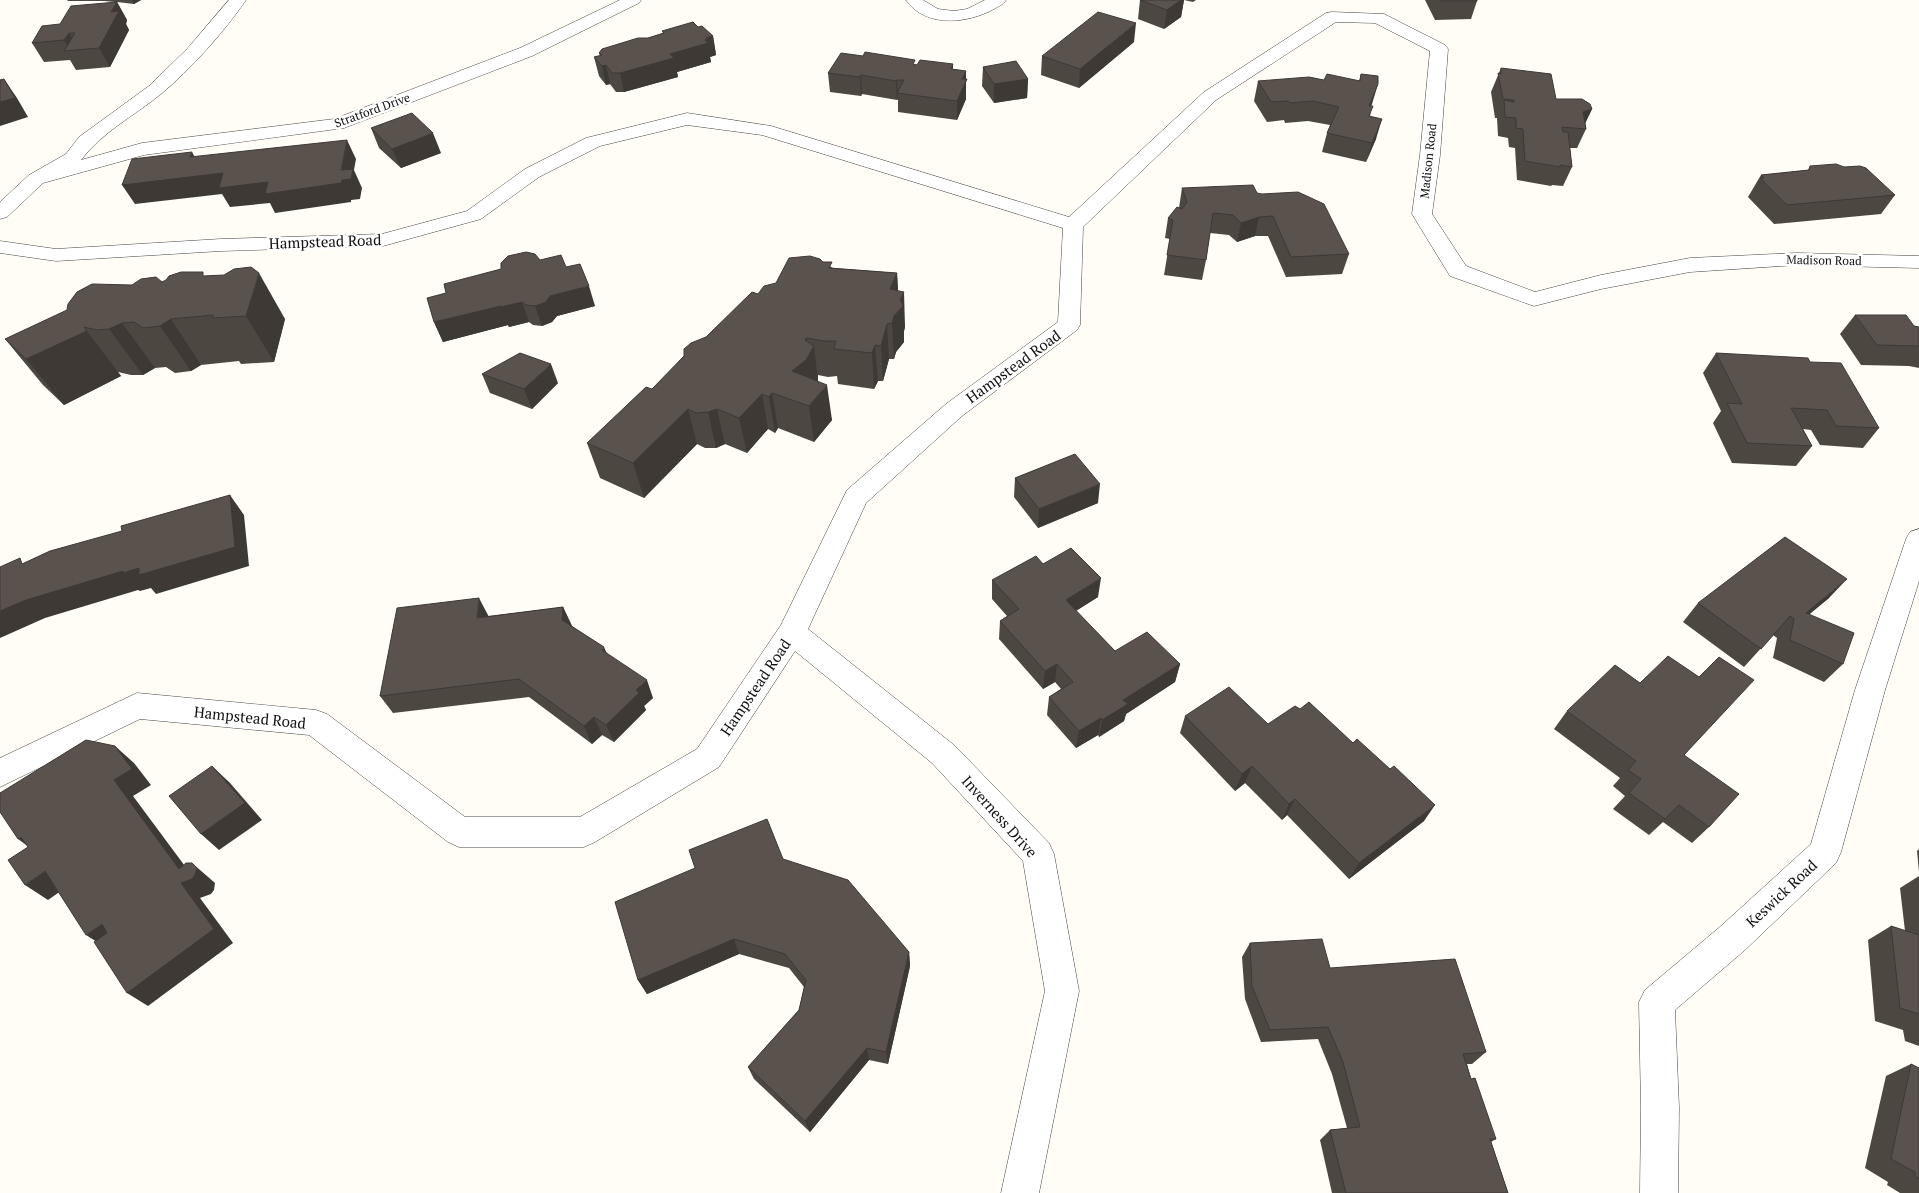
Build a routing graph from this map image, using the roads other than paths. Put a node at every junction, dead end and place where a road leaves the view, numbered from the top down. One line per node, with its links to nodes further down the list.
1 (238, 0): 5 (street)
2 (633, 0): 5 (street, Stratford Drive)
3 (914, 0): 4 (street)
4 (998, 0)
5 (36, 179): 6 (street)
6 (0, 213)
7 (1073, 225): 8 (street, Hampstead Road); 9 (street, Madison Road); 11 (street, Hampstead Road)
8 (0, 247)
9 (1919, 262)
10 (1919, 539): 14 (street, Keswick Road)
11 (792, 632): 12 (street, Hampstead Road); 13 (street, Inverness Drive)
12 (0, 773)
13 (1020, 1193)
14 (1659, 1193)

